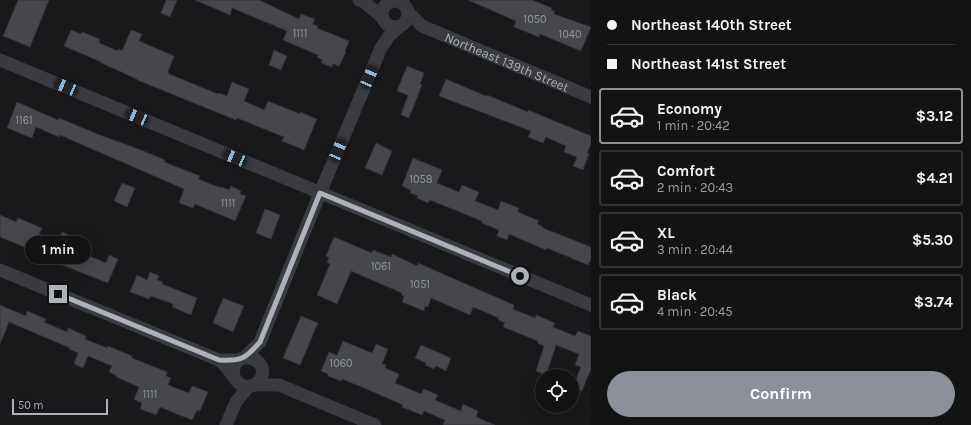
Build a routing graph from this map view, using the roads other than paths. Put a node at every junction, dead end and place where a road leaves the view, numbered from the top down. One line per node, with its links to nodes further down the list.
1 (362, 1): 2 (street); 4 (street)
2 (390, 1): 3 (street); 4 (street)
3 (408, 7): 5 (street, Northeast 139th Street); 6 (street)
4 (382, 18): 6 (street); 7 (street)
5 (422, 26): 6 (street, Northeast 139th Street); 9 (street, Northeast 139th Street)
6 (399, 27): 7 (street)
7 (381, 48): 10 (street)
8 (0, 60): 10 (street)
9 (591, 97)
10 (320, 193): 12 (street); 13 (street)
11 (0, 270): 15 (street)
12 (591, 305)
13 (260, 342): 14 (street); 16 (street)
14 (242, 359): 15 (street); 16 (street); 17 (street)
15 (219, 360): 17 (street)
16 (261, 367): 18 (street); 19 (street)
17 (235, 379): 19 (street); 20 (street)
18 (279, 385): 19 (street); 22 (street)
19 (252, 386): 20 (street)
20 (236, 402): 21 (street)
21 (226, 425)
22 (375, 425)

